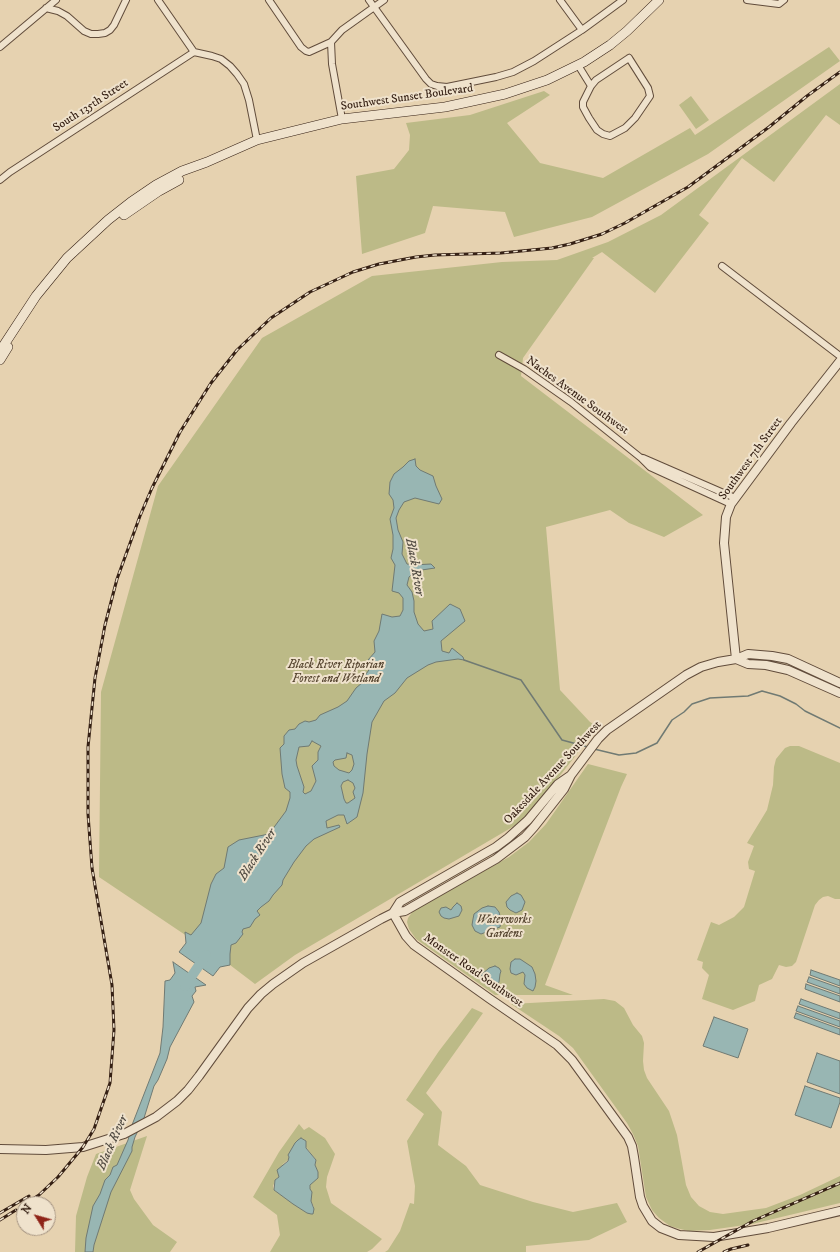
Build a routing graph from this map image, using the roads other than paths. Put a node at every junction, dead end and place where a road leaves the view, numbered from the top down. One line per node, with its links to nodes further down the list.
1 (56, 0): 13 (street)
2 (126, 0): 13 (street)
3 (158, 0): 17 (street)
4 (269, 0): 15 (street)
5 (369, 0): 12 (street)
6 (384, 0): 12 (street)
7 (560, 0): 14 (street)
8 (623, 0): 14 (street)
9 (659, 0): 18 (main road, Southwest Sunset Boulevard)
10 (746, 0): 11 (street)
11 (781, 2)
12 (374, 7): 14 (street); 15 (street)
13 (46, 8): 16 (street)
14 (582, 30)
15 (331, 42): 20 (street)
16 (0, 47)
17 (194, 52): 21 (street); 23 (street, South 135th Street)
18 (578, 65): 19 (street); 20 (main road, Southwest Sunset Boulevard)
19 (591, 86): 19 (street)
20 (342, 119): 21 (main road, Southwest Sunset Boulevard)
21 (258, 140): 22 (main road, Southwest Sunset Boulevard)
22 (207, 162): 25 (main road, Southwest Sunset Boulevard); 28 (main road, Southwest Sunset Boulevard)
23 (0, 180)
24 (722, 266): 27 (street)
25 (0, 351)
26 (498, 355): 30 (street, Naches Avenue Southwest)
27 (840, 356)
28 (0, 360)
29 (840, 361): 30 (street, Southwest 7th Street)
30 (733, 501): 31 (street, Southwest 7th Street)
31 (736, 659): 32 (street, Oakesdale Avenue Southwest); 33 (street, Oakesdale Avenue Southwest); 36 (street, Oakesdale Avenue Southwest)
32 (840, 683)
33 (830, 688): 34 (street); 35 (street, Oakesdale Avenue Southwest)
34 (840, 689)
35 (840, 693)
36 (571, 775): 37 (street, Oakesdale Avenue Southwest); 37 (street, Oakesdale Avenue Southwest)
37 (393, 912): 38 (street); 39 (street, Monster Road Southwest)
38 (0, 1149)
39 (840, 1211)

